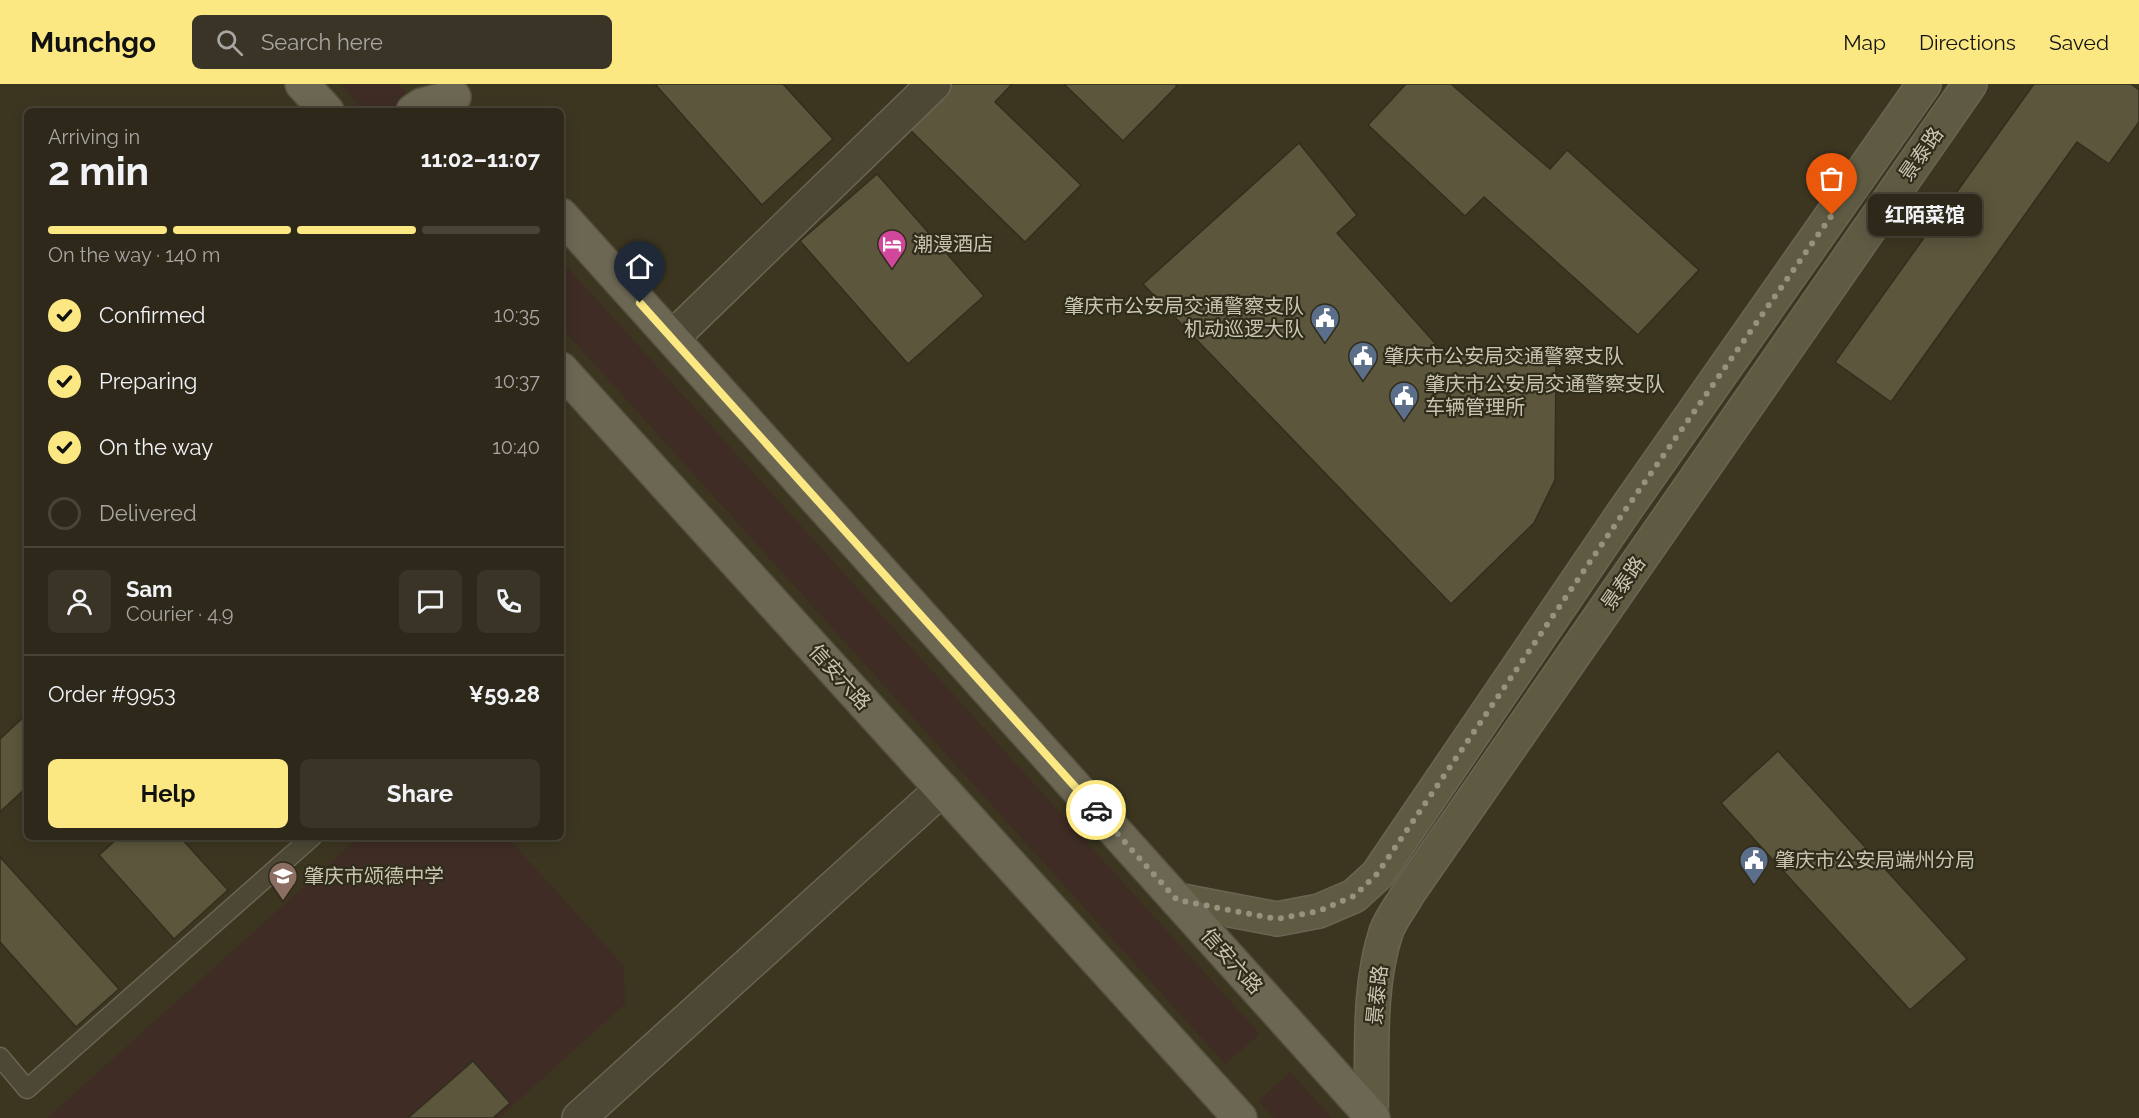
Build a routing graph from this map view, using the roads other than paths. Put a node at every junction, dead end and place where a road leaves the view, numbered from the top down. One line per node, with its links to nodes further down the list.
1 (302, 84): 6 (main road)
2 (934, 84): 9 (street)
3 (1924, 84): 13 (street)
4 (1971, 84): 15 (street, 景泰路)
5 (454, 97): 7 (main road)
6 (324, 108)
7 (417, 108)
8 (564, 218): 9 (main road, 信安六路)
9 (672, 338): 13 (main road, 信安六路)
10 (564, 372): 11 (main road, 信安六路)
11 (942, 789): 16 (street); 17 (main road, 信安六路)
12 (309, 840): 14 (lane)
13 (1177, 900): 15 (main road, 信安六路)
14 (0, 1057)
15 (1372, 1117)
16 (579, 1118)
17 (1240, 1118)

